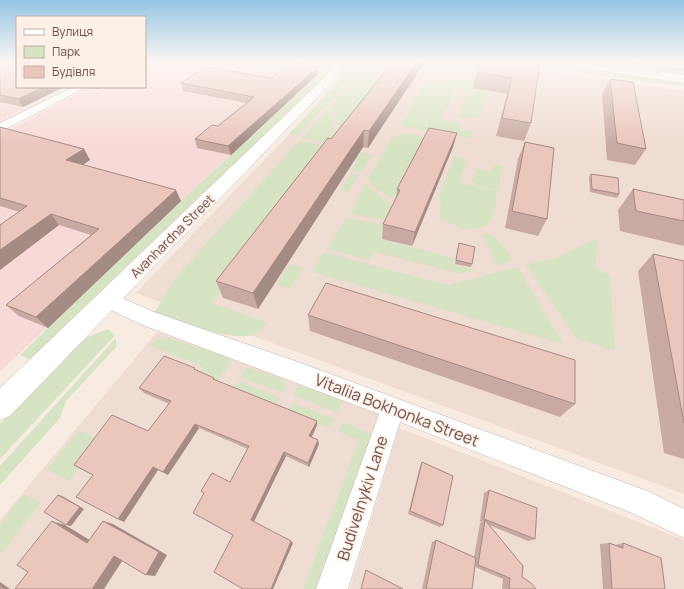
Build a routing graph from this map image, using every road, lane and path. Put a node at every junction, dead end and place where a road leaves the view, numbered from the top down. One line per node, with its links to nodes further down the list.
1 (76, 89): 3 (street)
2 (319, 89): 4 (street, Avanhardna Street)
3 (0, 128)
4 (108, 300): 5 (street, Avanhardna Street); 6 (street, Vitaliia Bokhonka Street)
5 (0, 407)
6 (393, 408): 7 (street, Vitaliia Bokhonka Street); 8 (street, Budivelnykiv Lane)
7 (684, 524)
8 (332, 589)

